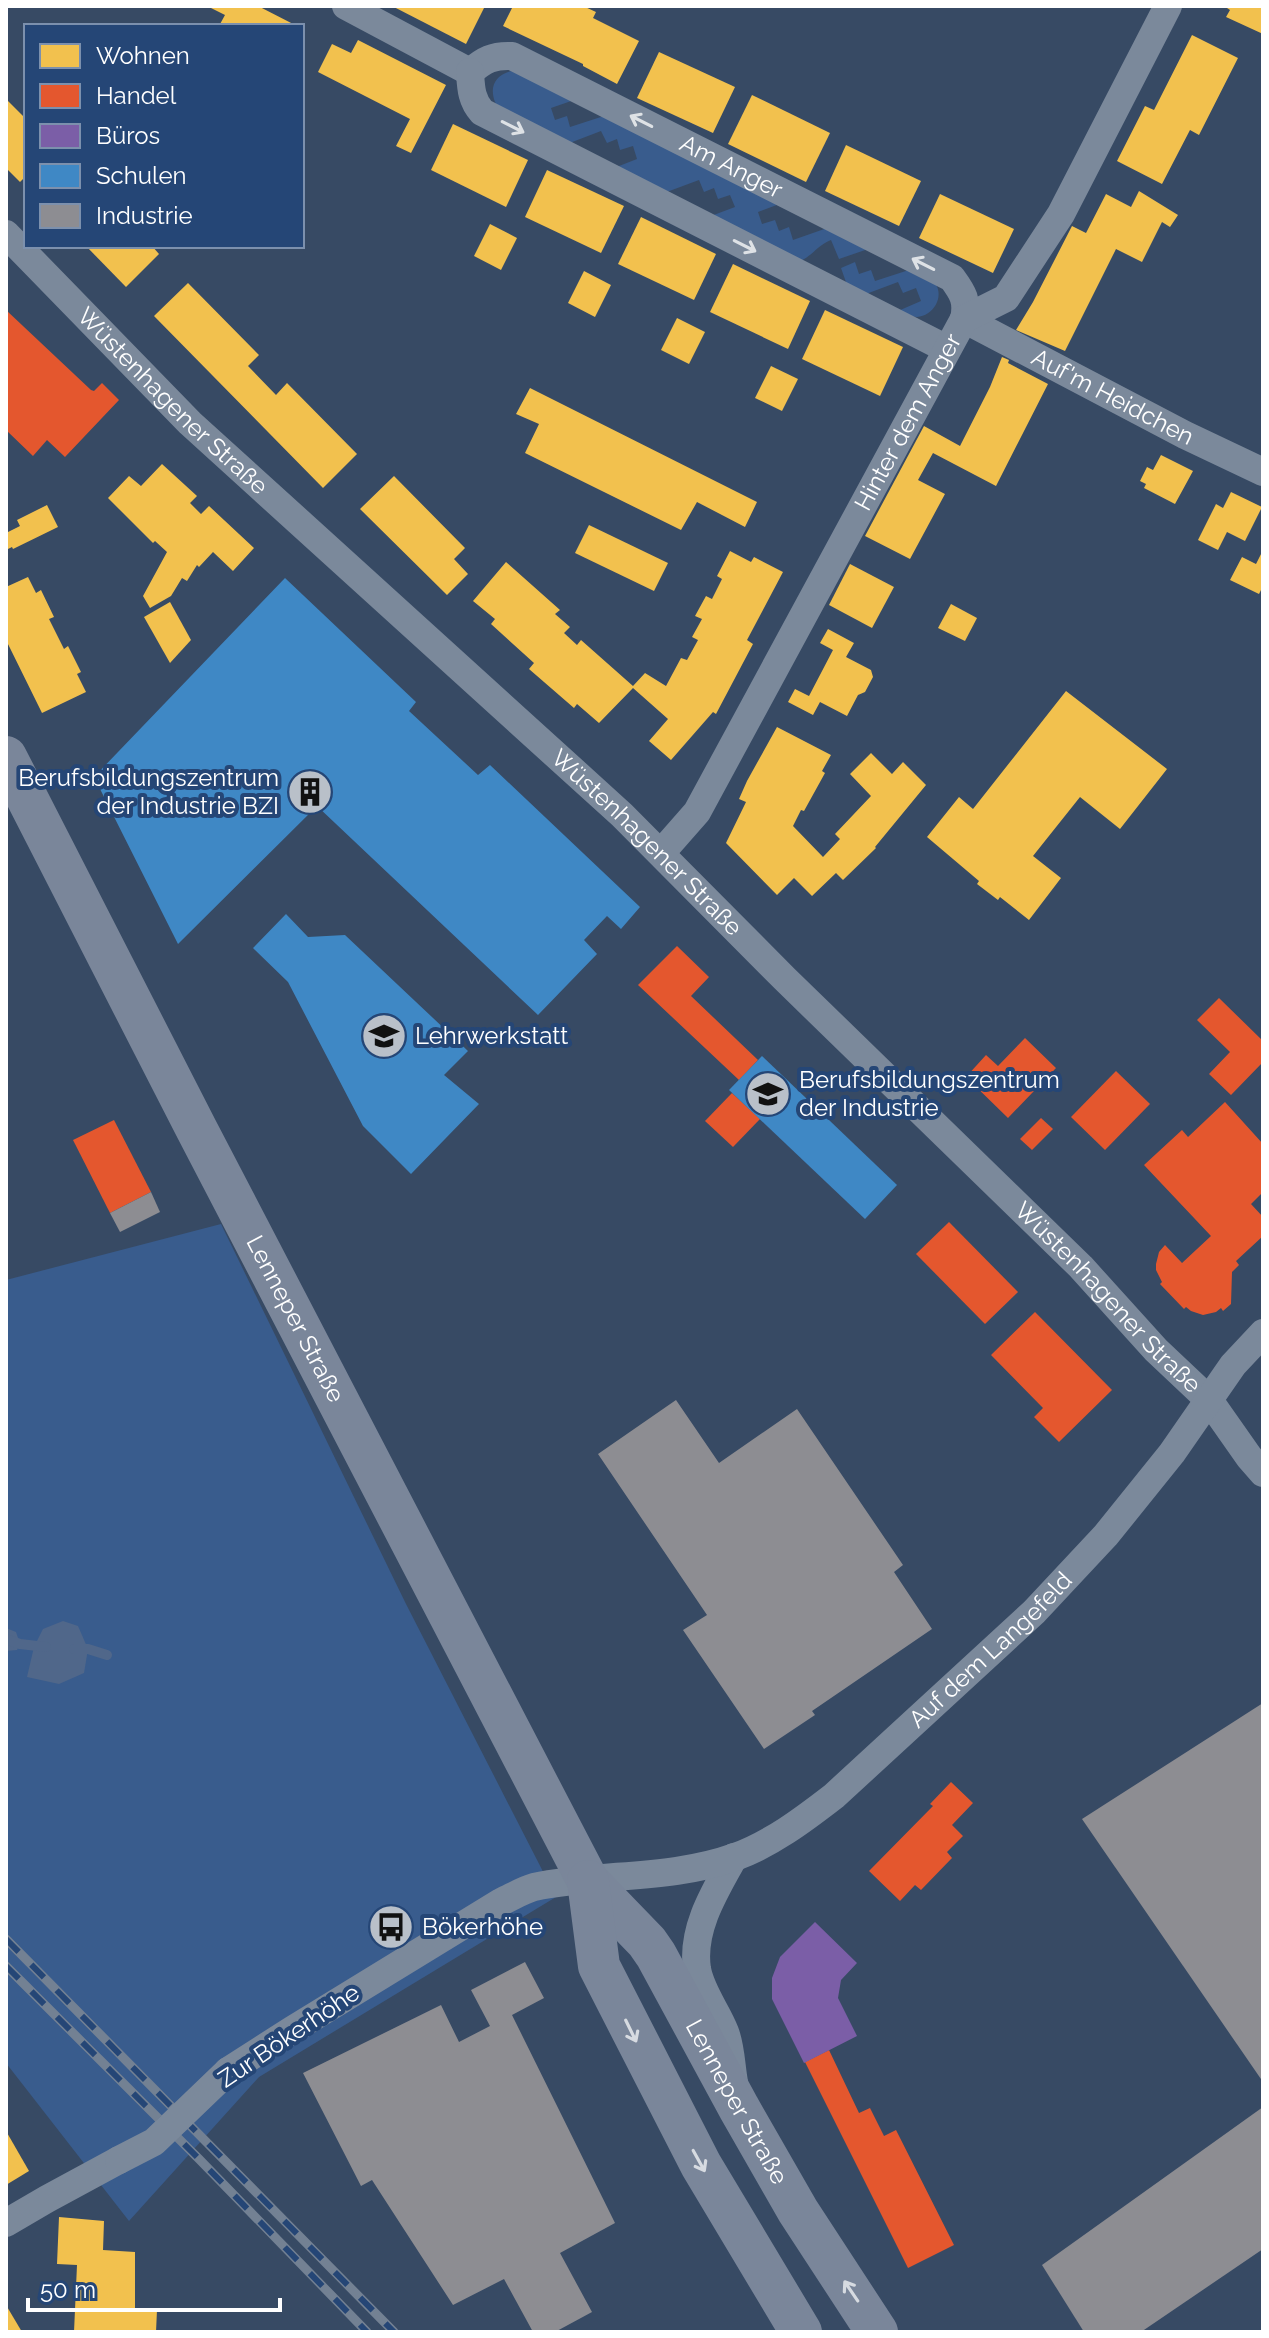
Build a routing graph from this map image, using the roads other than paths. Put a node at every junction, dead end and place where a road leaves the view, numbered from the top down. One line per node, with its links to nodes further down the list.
1 (346, 6): 3 (street)
2 (1168, 6): 5 (street, Hinter dem Anger)
3 (470, 72): 5 (street, Am Anger, one-way to 3); 6 (street, one-way to 6)
4 (6, 234): 9 (street, Wüstenhagener Straße)
5 (964, 319): 6 (street, Hinter dem Anger); 7 (street, Auf'm Heidchen)
6 (947, 349): 9 (street, Hinter dem Anger)
7 (1263, 472)
8 (6, 757): 14 (main road, Lenneper Straße)
9 (661, 853): 11 (street, Wüstenhagener Straße)
10 (1263, 1333): 11 (street, Auf dem Langefeld)
11 (1209, 1400): 12 (street, Wüstenhagener Straße); 13 (street, Auf dem Langefeld)
12 (1263, 1473)
13 (734, 1857): 14 (street, Auf dem Langefeld); 15 (street)
14 (588, 1881): 15 (main road, Lenneper Straße); 16 (street, Zur Bökerhöhe, bridge); 17 (main road, Lenneper Straße, one-way to 17)
15 (739, 2108): 18 (main road, Lenneper Straße, one-way to 15)
16 (6, 2223)
17 (801, 2332)
18 (877, 2332)

